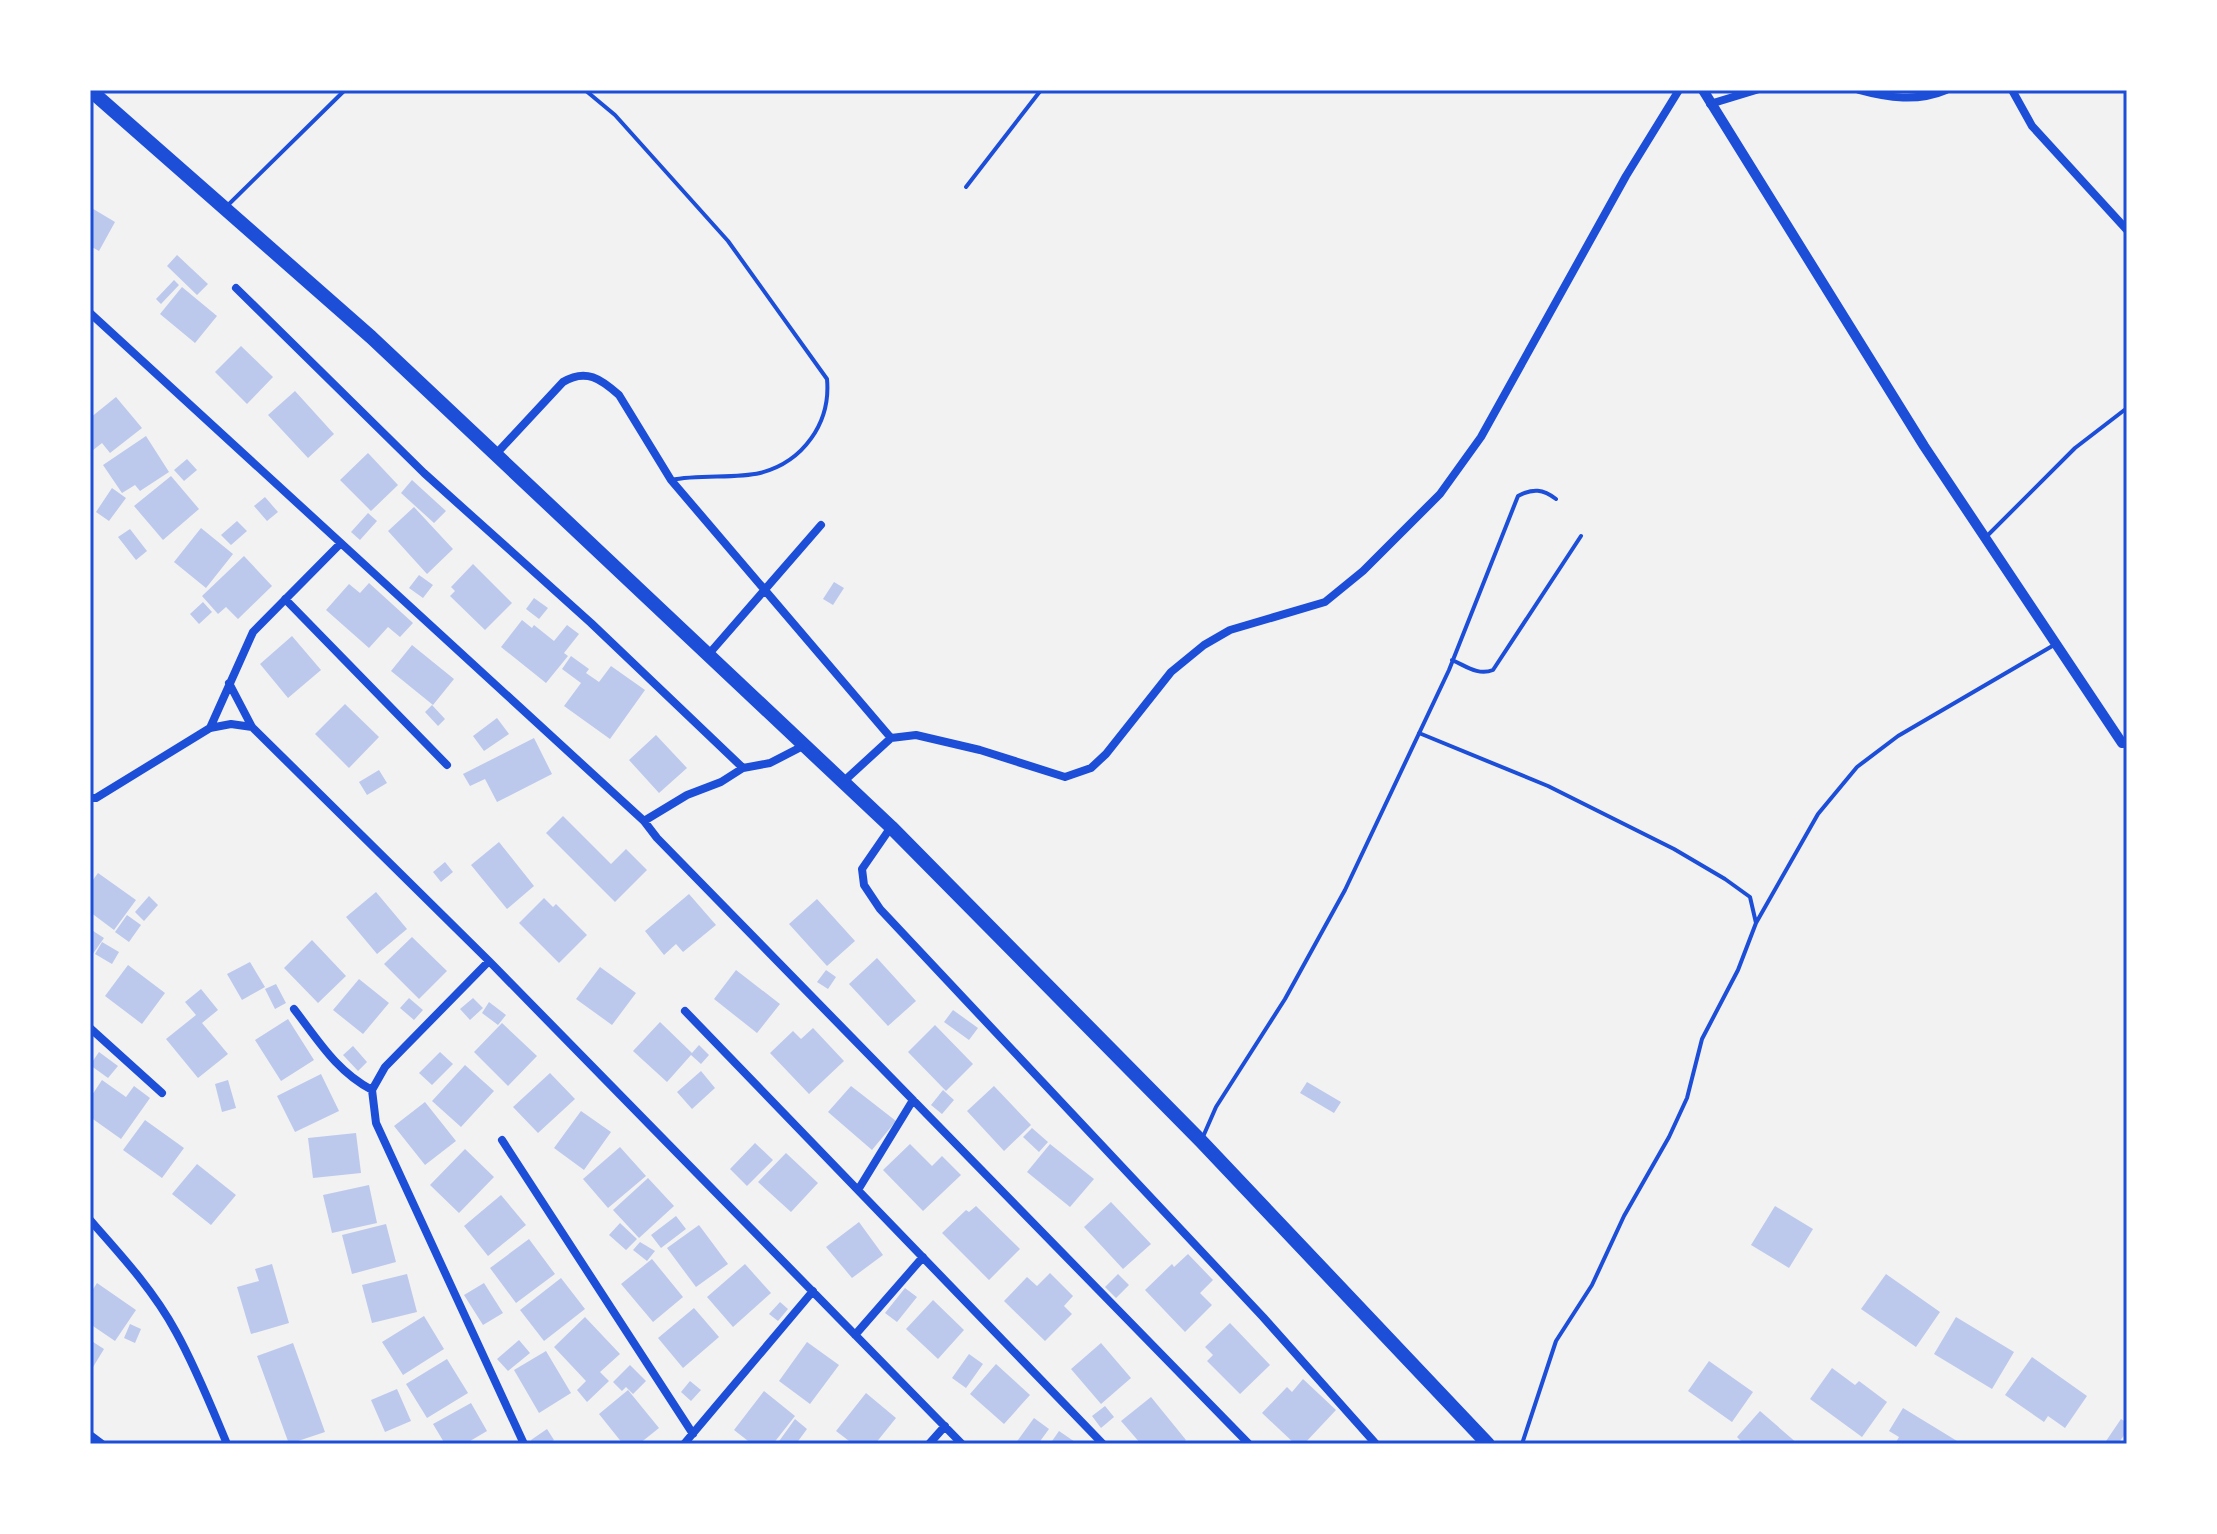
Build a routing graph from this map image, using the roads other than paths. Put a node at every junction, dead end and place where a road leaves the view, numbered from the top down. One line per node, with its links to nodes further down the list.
1 (90, 90): 13 (main road)
2 (345, 90): 13 (lane)
3 (585, 90): 19 (lane)
4 (1041, 90): 12 (lane)
5 (1679, 90): 34 (street)
6 (1703, 90): 11 (street)
7 (1756, 90): 11 (street)
8 (1859, 90): 9 (street)
9 (1946, 90)
10 (2012, 90): 14 (street)
11 (1710, 104): 23 (street)
12 (966, 187)
13 (224, 208): 18 (main road)
14 (2127, 230)
15 (236, 288): 38 (street)
16 (90, 313): 24 (street)
17 (2127, 408): 23 (lane)
18 (496, 454): 19 (street); 28 (main road)
19 (671, 480): 25 (street)
20 (1556, 499): 29 (lane)
21 (821, 525): 25 (street)
22 (1581, 536): 29 (lane)
23 (1985, 538): 27 (street)
24 (341, 543): 26 (street); 41 (street)
25 (765, 591): 28 (street); 34 (street)
26 (285, 599): 30 (street); 37 (street)
27 (2056, 644): 35 (street); 43 (lane)
28 (708, 655): 36 (main road)
29 (1452, 660): 33 (lane)
30 (229, 683): 31 (street); 32 (street)
31 (252, 727): 32 (street); 44 (street)
32 (210, 728): 40 (street)
33 (1419, 733): 43 (lane); 52 (lane)
34 (891, 738): 39 (street)
35 (2122, 743)
36 (803, 746): 38 (street); 39 (main road)
37 (447, 765)
38 (743, 768): 41 (street)
39 (843, 782): 42 (main road)
40 (90, 798)
41 (644, 821): 50 (street)
42 (891, 827): 52 (main road); 69 (street)
43 (1756, 923): 71 (lane)
44 (489, 961): 48 (street); 56 (street)
45 (294, 1009): 48 (street)
46 (685, 1011): 53 (street)
47 (90, 1028): 49 (street)
48 (372, 1090): 63 (street)
49 (162, 1093)
50 (913, 1100): 53 (street); 68 (street)
51 (502, 1140): 59 (street)
52 (1201, 1141): 70 (main road)
53 (858, 1190): 55 (street)
54 (90, 1220): 62 (street)
55 (923, 1257): 57 (street); 67 (street)
56 (813, 1291): 57 (street); 59 (street)
57 (855, 1335): 58 (street)
58 (945, 1426): 65 (street); 66 (street)
59 (693, 1434): 64 (street)
60 (90, 1435): 61 (street)
61 (102, 1444)
62 (227, 1444)
63 (524, 1444)
64 (684, 1444)
65 (929, 1444)
66 (962, 1444)
67 (1103, 1444)
68 (1249, 1444)
69 (1376, 1444)
70 (1488, 1444)
71 (1522, 1444)

